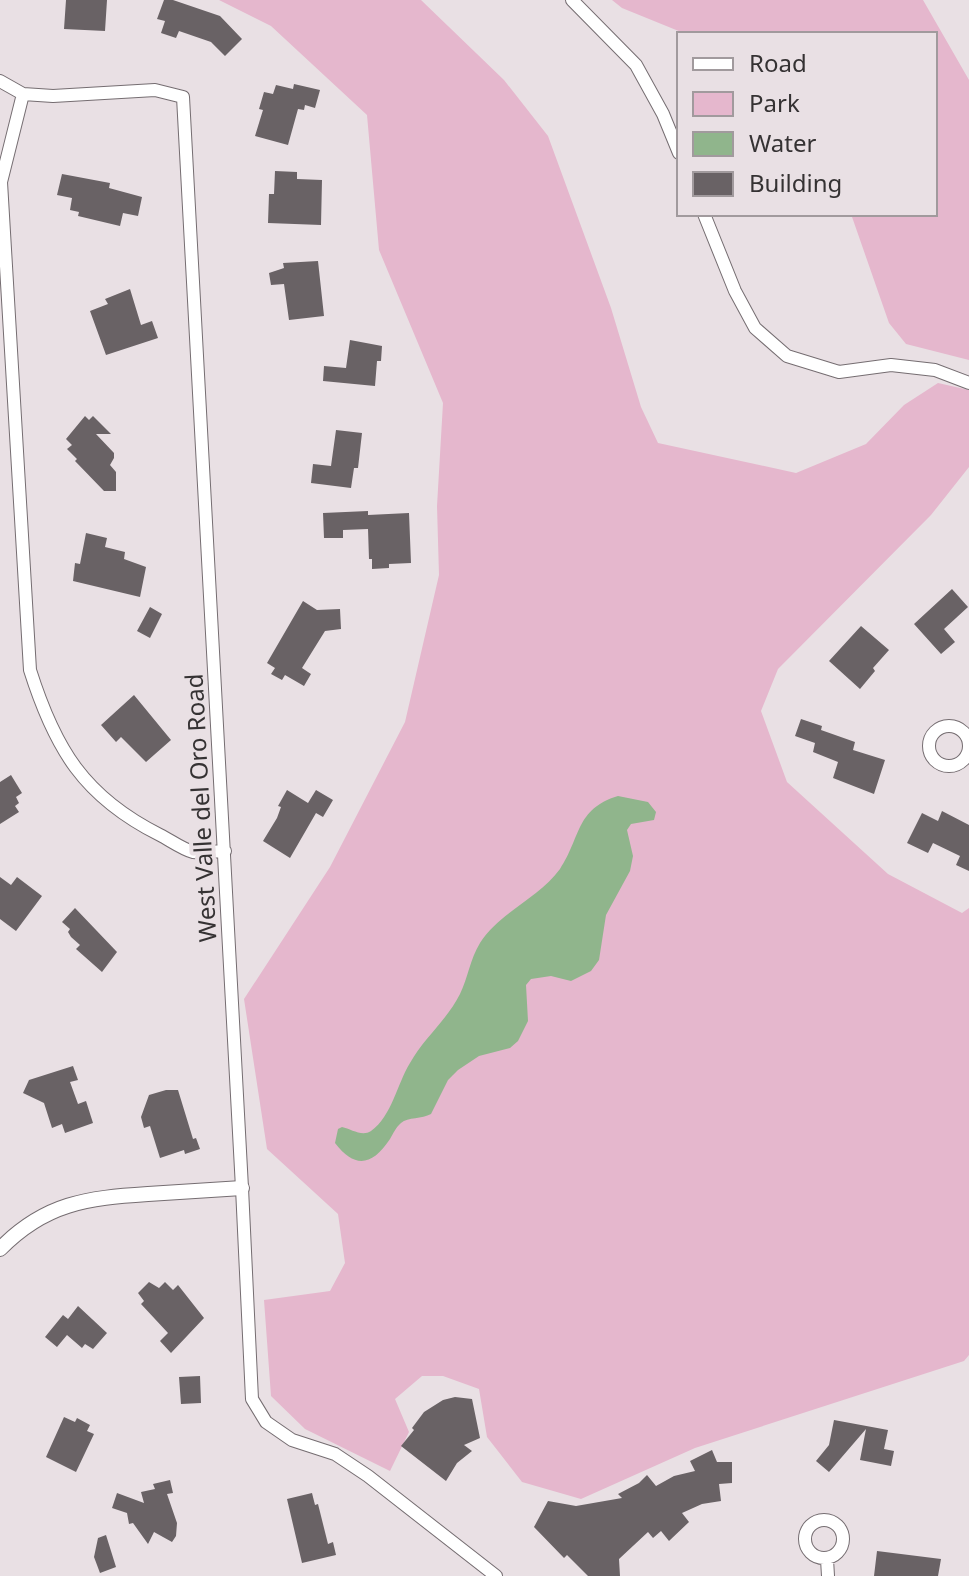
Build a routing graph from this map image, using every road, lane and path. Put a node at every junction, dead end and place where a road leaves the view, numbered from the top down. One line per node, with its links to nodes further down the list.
1 (572, 0): 4 (street)
2 (0, 81): 3 (street, West Valle del Oro Road)
3 (23, 94): 7 (street); 7 (street, West Valle del Oro Road)
4 (677, 148)
5 (705, 216): 6 (street)
6 (969, 383)
7 (225, 851): 8 (street, West Valle del Oro Road)
8 (242, 1188): 9 (street); 11 (street, West Valle del Oro Road)
9 (0, 1249)
10 (827, 1559): 12 (street)
11 (496, 1576)
12 (828, 1576)

